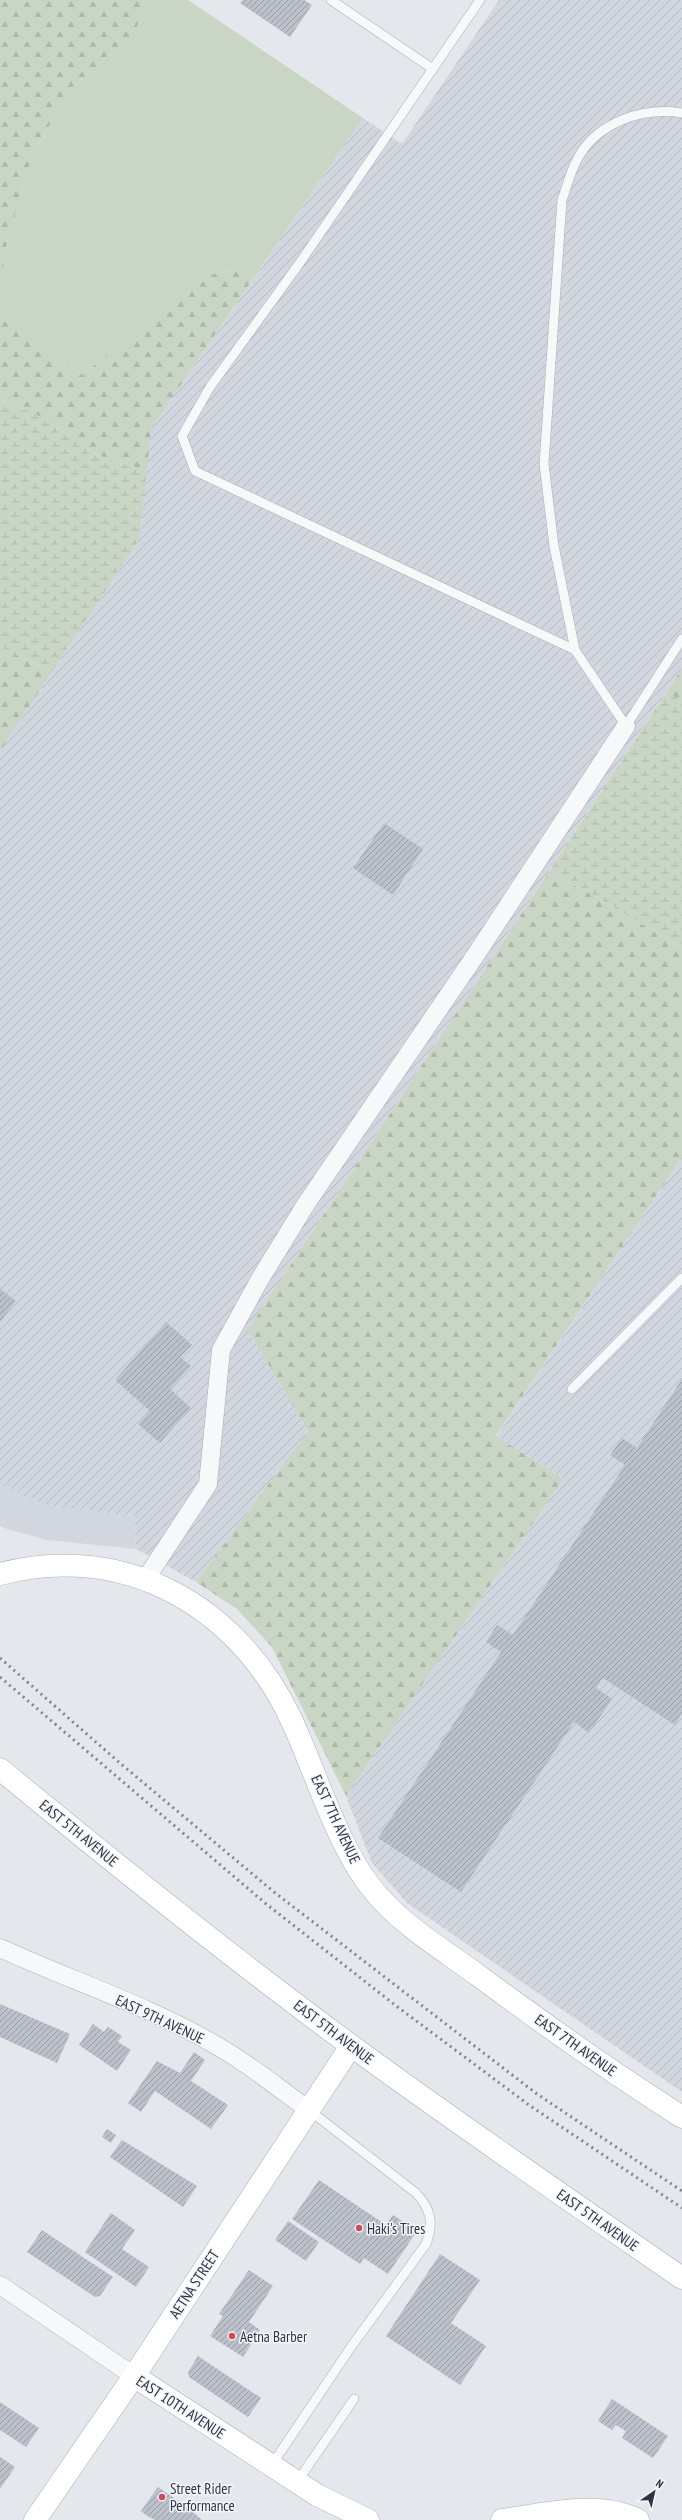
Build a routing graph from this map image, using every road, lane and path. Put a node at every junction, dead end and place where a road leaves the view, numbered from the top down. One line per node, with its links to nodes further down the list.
1 (331, 0): 3 (lane)
2 (480, 0): 3 (lane)
3 (433, 69): 6 (lane)
4 (682, 113): 6 (lane)
5 (682, 639): 7 (lane)
6 (575, 650): 7 (lane)
7 (626, 726): 11 (street)
8 (682, 1278): 9 (lane)
9 (572, 1389)
10 (0, 1574): 11 (street, EAST 7TH AVENUE)
11 (145, 1580): 16 (street, EAST 7TH AVENUE)
12 (0, 1769): 14 (street, EAST 5TH AVENUE)
13 (0, 1948): 15 (street, EAST 9TH AVENUE)
14 (351, 2046): 15 (street, AETNA STREET); 17 (street, EAST 5TH AVENUE)
15 (309, 2110): 19 (street, AETNA STREET); 21 (lane)
16 (682, 2117)
17 (682, 2278)
18 (0, 2284): 19 (street, EAST 10TH AVENUE)
19 (134, 2376): 21 (street, EAST 10TH AVENUE); 23 (street, AETNA STREET)
20 (354, 2399): 22 (lane)
21 (271, 2466): 22 (street, EAST 10TH AVENUE)
22 (296, 2482): 24 (street, EAST 10TH AVENUE)
23 (35, 2520)
24 (368, 2520)
25 (502, 2520): 26 (street)
26 (638, 2520)

